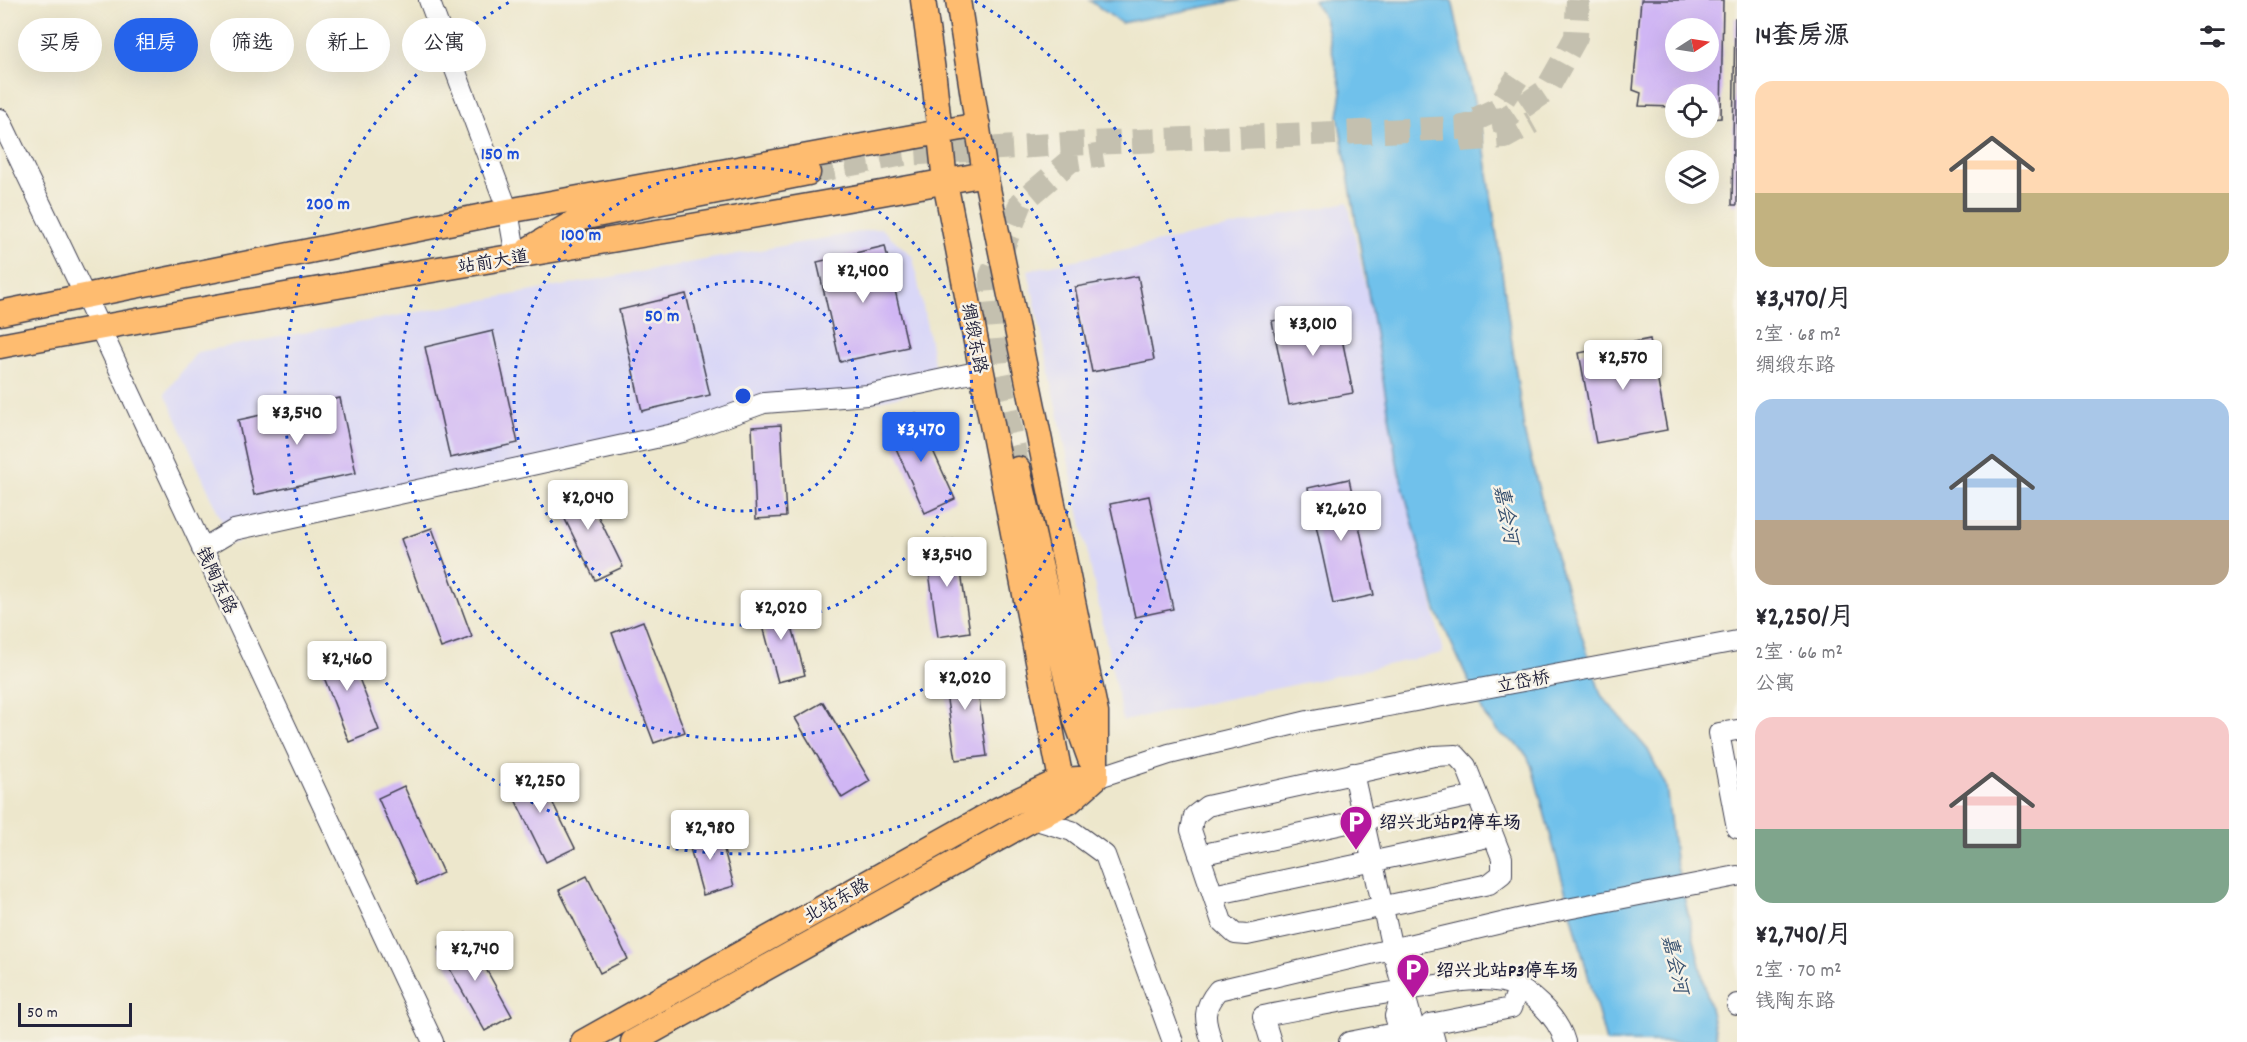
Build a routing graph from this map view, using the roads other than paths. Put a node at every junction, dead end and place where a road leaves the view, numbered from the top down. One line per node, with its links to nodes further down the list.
1 (429, 0): 10 (street)
2 (923, 0): 6 (main road, 绸缎东路)
3 (958, 0): 5 (main road)
4 (0, 119): 12 (street, 钱陶东路)
5 (978, 125): 6 (main road); 8 (main road)
6 (940, 132): 9 (main road, 绸缎东路); 10 (main road)
7 (810, 172): 11 (main road)
8 (985, 174): 9 (main road, 站前大道); 23 (main road)
9 (945, 182): 11 (main road, 站前大道); 16 (main road, 绸缎东路)
10 (508, 211): 11 (street); 12 (main road)
11 (516, 257): 14 (main road, 站前大道)
12 (85, 296): 13 (main road); 14 (street, 钱陶东路)
13 (0, 313)
14 (99, 327): 15 (main road, 站前大道); 18 (street, 钱陶东路)
15 (0, 346)
16 (981, 371): 18 (street); 24 (main road, 绸缎东路)
17 (1018, 469): 23 (main road)
18 (202, 549): 39 (street, 钱陶东路)
19 (1737, 642): 20 (street, 立岱桥)
20 (1308, 722): 23 (street, 北站东路)
21 (1737, 730): 28 (street)
22 (1353, 773): 25 (street); 27 (street); 30 (street)
23 (1096, 778): 24 (main road, 北站东路); 26 (main road, 北站东路)
24 (1061, 780): 40 (main road, 北站东路)
25 (1477, 795): 27 (street); 29 (street)
26 (1033, 819): 41 (main road, 北站东路); 42 (street)
27 (1364, 820): 30 (street); 31 (street)
28 (1737, 828)
29 (1493, 836): 31 (street); 34 (street)
30 (1199, 855): 33 (street)
31 (1373, 862): 33 (street); 34 (street)
32 (1737, 876): 35 (street)
33 (1214, 895): 34 (street)
34 (1383, 906): 35 (street)
35 (1392, 949): 37 (street); 43 (street)
36 (1518, 989): 37 (street); 47 (street); 48 (street)
37 (1403, 990): 38 (street); 44 (street); 46 (street)
38 (1401, 1037): 45 (street)
39 (432, 1042)
40 (583, 1042)
41 (633, 1042)
42 (1173, 1042)
43 (1212, 1042)
44 (1271, 1042)
45 (1349, 1042)
46 (1418, 1042)
47 (1435, 1042)
48 (1565, 1042)

